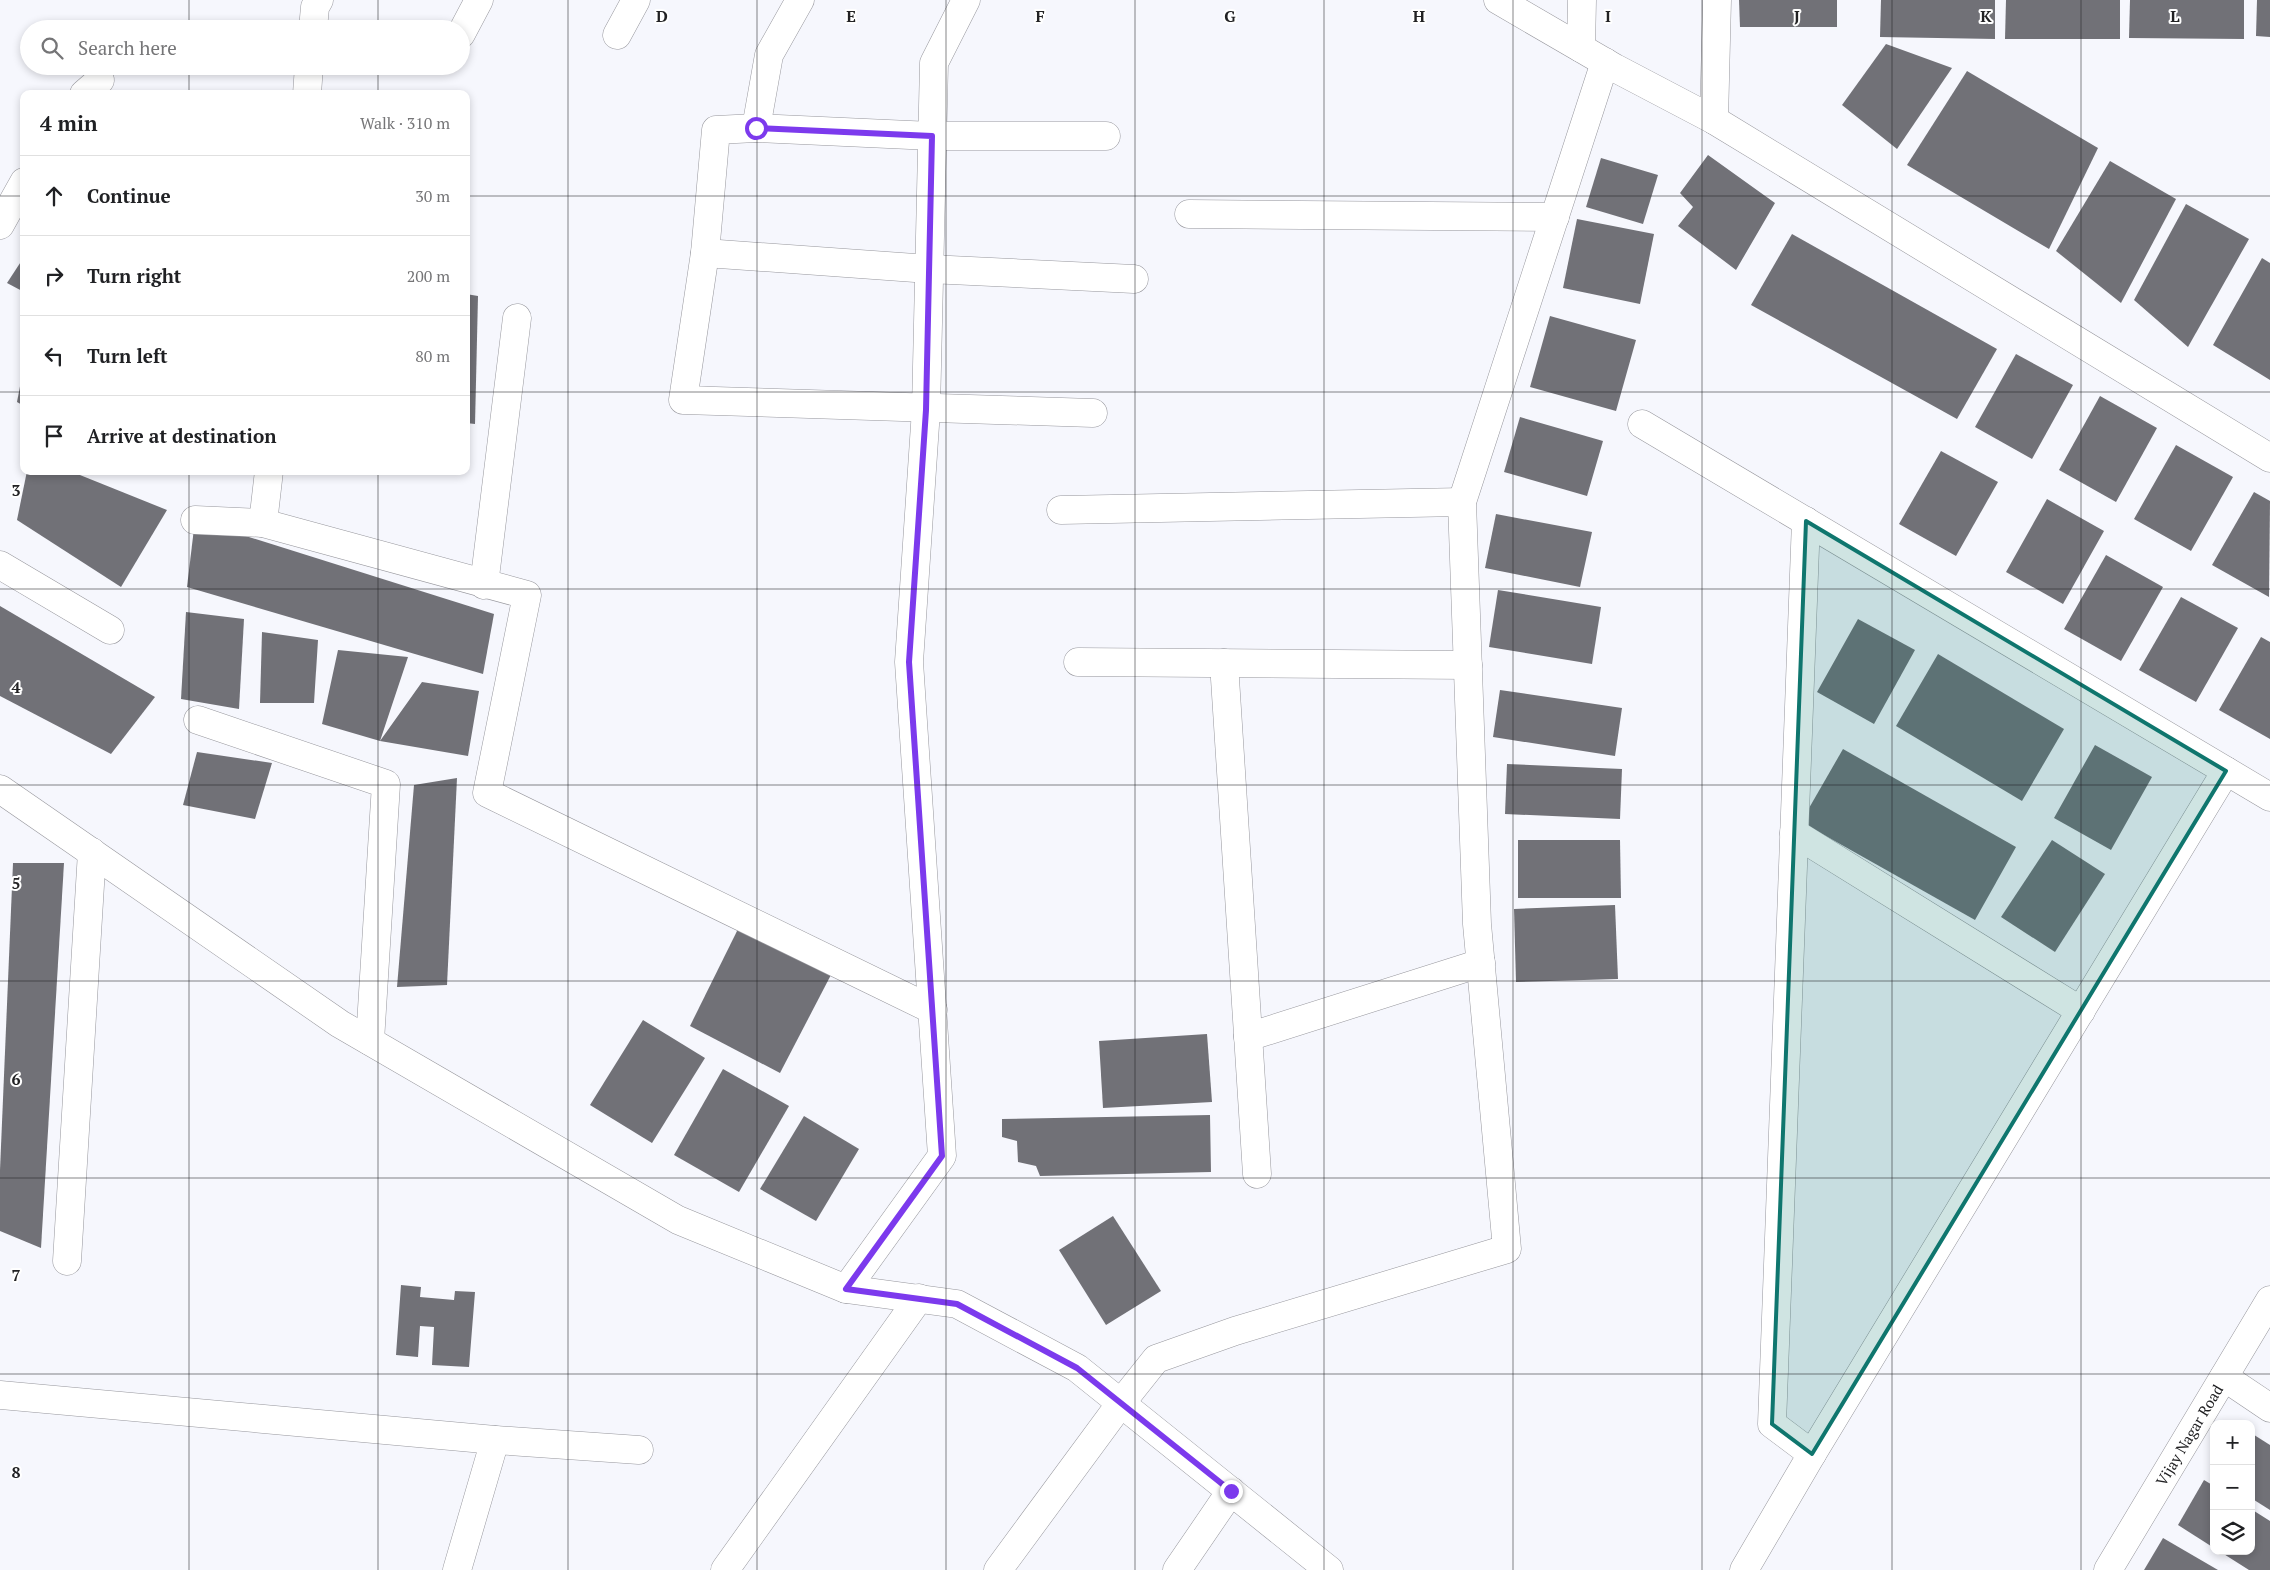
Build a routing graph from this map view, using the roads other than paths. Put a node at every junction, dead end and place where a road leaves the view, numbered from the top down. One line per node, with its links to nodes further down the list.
1 (319, 0): 9 (street)
2 (480, 0): 10 (street)
3 (636, 0): 11 (street)
4 (800, 0): 17 (street)
5 (966, 0): 18 (street)
6 (1498, 0): 12 (street)
7 (1582, 0): 12 (street)
8 (1718, 0): 16 (street)
9 (314, 20)
10 (469, 20)
11 (617, 35)
12 (1581, 48): 13 (street)
13 (1605, 62): 16 (street); 22 (street)
14 (309, 75): 15 (street)
15 (307, 90)
16 (1714, 120): 31 (street)
17 (756, 128): 18 (street); 24 (street)
18 (932, 136): 19 (street); 25 (street)
19 (1106, 136)
20 (20, 189): 23 (street)
21 (1189, 214): 22 (street)
22 (1554, 217): 33 (street)
23 (0, 225)
24 (705, 252): 25 (street); 28 (street)
25 (929, 269): 26 (street); 28 (street)
26 (1134, 279)
27 (517, 318): 39 (street)
28 (926, 410): 29 (street); 51 (street)
29 (1093, 413)
30 (1642, 424): 36 (street)
31 (2270, 458)
32 (269, 475): 37 (street)
33 (1462, 502): 34 (street); 43 (street)
34 (1061, 510)
35 (195, 520): 37 (street)
36 (1806, 521): 45 (street); 48 (street)
37 (264, 523): 39 (street)
38 (0, 565): 40 (street)
39 (484, 585): 51 (street)
40 (110, 630)
41 (1078, 662): 42 (street)
42 (1224, 663): 43 (street); 53 (street)
43 (1468, 665): 50 (street)
44 (198, 720): 54 (street)
45 (2226, 771): 47 (street); 52 (street)
46 (0, 788): 49 (street)
47 (2270, 797)
48 (1794, 833): 52 (street); 66 (street)
49 (92, 852): 54 (street); 56 (street)
50 (1481, 963): 53 (street); 62 (street)
51 (932, 1010): 57 (street)
52 (2081, 1011): 66 (street)
53 (1248, 1037): 55 (street)
54 (370, 1041): 57 (street)
55 (1257, 1174)
56 (67, 1261)
57 (846, 1289): 58 (street)
58 (919, 1298): 62 (street); 69 (street)
59 (2270, 1300): 60 (street, Vijay Nagar Road)
60 (2224, 1377): 63 (street); 74 (street, Vijay Nagar Road)
61 (0, 1395): 64 (street)
62 (1121, 1403): 67 (street); 70 (street)
63 (2270, 1408)
64 (495, 1440): 65 (street); 68 (street)
65 (638, 1450)
66 (1812, 1454): 73 (street)
67 (1231, 1491): 71 (street); 72 (street)
68 (457, 1570)
69 (725, 1570)
70 (998, 1570)
71 (1177, 1570)
72 (1329, 1570)
73 (1744, 1570)
74 (2108, 1570)

